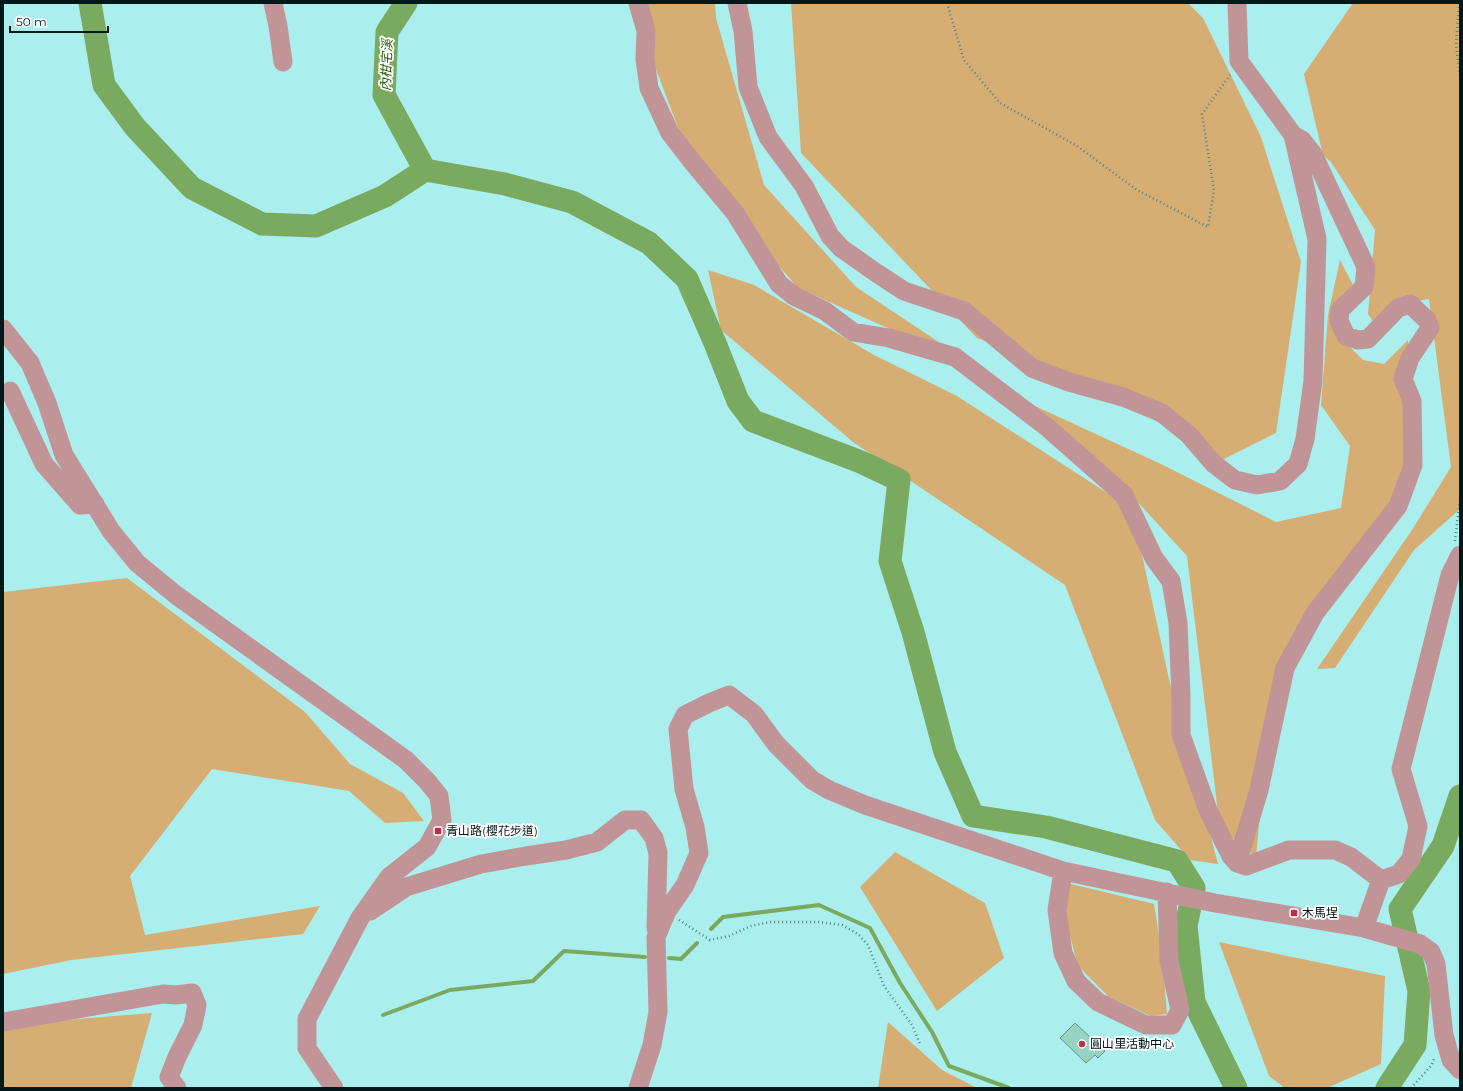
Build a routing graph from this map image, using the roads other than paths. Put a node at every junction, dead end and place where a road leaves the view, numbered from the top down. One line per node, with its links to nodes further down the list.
1 (273, 3): 5 (street)
2 (737, 3): 6 (street)
3 (1237, 3): 6 (street)
4 (638, 4): 11 (street)
5 (283, 62)
6 (1293, 135): 11 (street)
7 (3, 329): 9 (street)
8 (10, 392): 9 (street)
9 (95, 504): 15 (street)
10 (1457, 550): 13 (street)
11 (1237, 862): 13 (street)
12 (1063, 871): 14 (street); 14 (street); 17 (street)
13 (1381, 880): 16 (street)
14 (1171, 893): 16 (street)
15 (360, 918): 17 (street); 21 (street)
16 (1364, 929): 19 (street)
17 (656, 937): 22 (street)
18 (3, 1022): 20 (street)
19 (1460, 1070)
20 (177, 1088)
21 (334, 1088)
22 (638, 1088)

